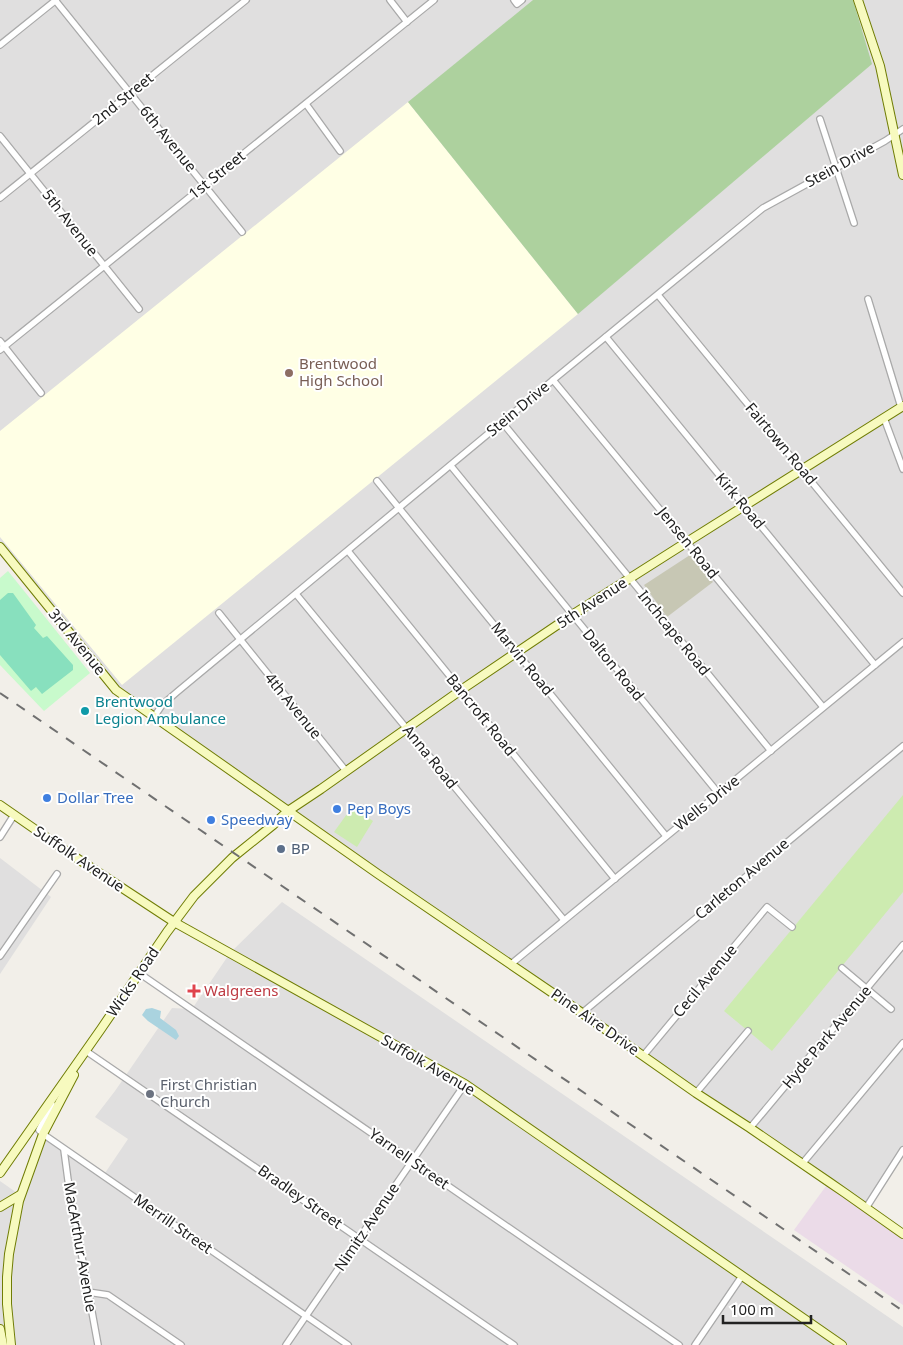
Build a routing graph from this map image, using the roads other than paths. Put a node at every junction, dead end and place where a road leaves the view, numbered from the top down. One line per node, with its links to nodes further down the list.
1 (56, 0): 7 (street); 8 (street, 6th Avenue)
2 (246, 0): 8 (street, 2nd Street)
3 (390, 0): 6 (street)
4 (434, 0): 6 (street, 1st Street)
5 (858, 0): 13 (street)
6 (407, 22): 9 (street, 1st Street)
7 (0, 45)
8 (130, 93): 17 (street, 2nd Street); 19 (street, 6th Avenue)
9 (306, 104): 15 (street); 19 (street, 1st Street)
10 (820, 119): 16 (street)
11 (903, 129): 13 (street, Stein Drive)
12 (0, 136): 17 (street, 5th Avenue)
13 (895, 139): 14 (street); 16 (street, Stein Drive); 18 (street)
14 (903, 151)
15 (340, 152)
16 (835, 168): 21 (street); 24 (street, Stein Drive)
17 (31, 173): 20 (street, 2nd Street); 23 (street, 5th Avenue)
18 (903, 175)
19 (204, 185): 22 (street, 6th Avenue); 23 (street, 1st Street)
20 (0, 198)
21 (854, 223)
22 (242, 232)
23 (104, 266): 26 (street, 5th Avenue); 28 (street, 1st Street)
24 (658, 294): 27 (street, Stein Drive); 35 (street, Fairtown Road)
25 (868, 299): 31 (street)
26 (140, 309)
27 (606, 337): 29 (street, Stein Drive); 38 (street, Kirk Road)
28 (1, 346): 30 (street)
29 (553, 380): 33 (street, Stein Drive); 40 (street, Jensen Road)
30 (41, 393)
31 (902, 407): 32 (street, 5th Avenue)
32 (884, 418): 35 (street, 5th Avenue); 36 (street)
33 (502, 422): 34 (street, Stein Drive); 43 (street, Inchcape Road)
34 (451, 466): 39 (street, Stein Drive); 47 (street, Dalton Road)
35 (802, 469): 38 (street, 5th Avenue); 44 (street, Fairtown Road)
36 (903, 469)
37 (377, 481): 39 (street, Marvin Road)
38 (744, 506): 40 (street, 5th Avenue); 51 (street, Kirk Road)
39 (399, 508): 42 (street, Stein Drive); 50 (street, Marvin Road)
40 (687, 542): 43 (street, 5th Avenue); 53 (street, Jensen Road)
41 (0, 547): 54 (street, 3rd Avenue)
42 (348, 551): 45 (street, Stein Drive); 52 (street, Bancroft Road)
43 (629, 578): 47 (street, 5th Avenue); 57 (street, Inchcape Road)
44 (903, 593)
45 (296, 594): 48 (street, Stein Drive); 55 (street, Anna Road)
46 (219, 613): 48 (street, 4th Avenue)
47 (572, 615): 50 (street, 5th Avenue); 59 (street, Dalton Road)
48 (241, 640): 54 (street, Stein Drive); 58 (street, 4th Avenue)
49 (903, 642): 51 (street, Wells Drive)
50 (517, 653): 52 (street, 5th Avenue); 63 (street, Marvin Road)
51 (875, 665): 53 (street, Wells Drive)
52 (461, 690): 55 (street, 5th Avenue); 66 (street, Bancroft Road)
53 (823, 707): 57 (street, Wells Drive)
54 (154, 717): 61 (street, 3rd Avenue)
55 (407, 729): 58 (street, 5th Avenue); 67 (street, Anna Road)
56 (903, 746): 77 (street, Carleton Avenue)
57 (771, 751): 59 (street, Wells Drive)
58 (346, 771): 61 (street, 5th Avenue)
59 (719, 794): 63 (street, Wells Drive)
60 (0, 806): 62 (street, Suffolk Avenue)
61 (288, 811): 68 (street, Wicks Road); 72 (street, Pine Aire Drive)
62 (14, 815): 64 (street); 68 (street, Suffolk Avenue)
63 (666, 836): 66 (street, Wells Drive)
64 (0, 837)
65 (57, 874): 71 (street)
66 (615, 879): 67 (street, Wells Drive)
67 (564, 920): 72 (street, Wells Drive)
68 (174, 922): 74 (street, Wicks Road); 82 (street, Suffolk Avenue)
69 (792, 927): 81 (street, Cecil Avenue)
70 (903, 945): 75 (street, Hyde Park Avenue)
71 (0, 955)
72 (511, 964): 77 (street, Pine Aire Drive)
73 (842, 968): 75 (street)
74 (139, 973): 80 (street, Wicks Road); 90 (street, Yarnell Street)
75 (867, 989): 76 (street); 85 (street, Hyde Park Avenue)
76 (891, 1009)
77 (582, 1013): 81 (street, Pine Aire Drive)
78 (748, 1031): 84 (street)
79 (903, 1042): 91 (street)
80 (86, 1051): 83 (street, Wicks Road); 86 (street); 98 (street, Bradley Street)
81 (644, 1056): 84 (street, Pine Aire Drive)
82 (465, 1084): 90 (street, Nimitz Avenue); 99 (street, Suffolk Avenue)
83 (61, 1086): 86 (street); 89 (street, Wicks Road)
84 (696, 1093): 85 (street, Pine Aire Drive)
85 (750, 1128): 91 (street, Pine Aire Drive)
86 (43, 1134): 87 (street, Merrill Street); 94 (street)
87 (64, 1150): 100 (street, MacArthur Avenue); 101 (street, Merrill Street)
88 (903, 1150): 96 (street)
89 (14, 1153): 92 (street, Wicks Road); 93 (street)
90 (412, 1161): 98 (street, Nimitz Avenue); 110 (street, Yarnell Street)
91 (802, 1164): 96 (street, Pine Aire Drive)
92 (0, 1173)
93 (0, 1182)
94 (20, 1195): 95 (street); 104 (street)
95 (0, 1207)
96 (866, 1208): 97 (street, Pine Aire Drive)
97 (903, 1234)
98 (360, 1238): 101 (street, Nimitz Avenue); 109 (street, Bradley Street)
99 (742, 1276): 111 (street); 112 (street, Suffolk Avenue)
100 (88, 1292): 105 (street, MacArthur Avenue); 106 (street)
101 (306, 1316): 107 (street, Nimitz Avenue); 108 (street, Merrill Street)
102 (0, 1329): 103 (street)
103 (4, 1345)
104 (11, 1345)
105 (98, 1345)
106 (181, 1345)
107 (286, 1345)
108 (348, 1345)
109 (514, 1345)
110 (679, 1345)
111 (695, 1345)
112 (842, 1345)

